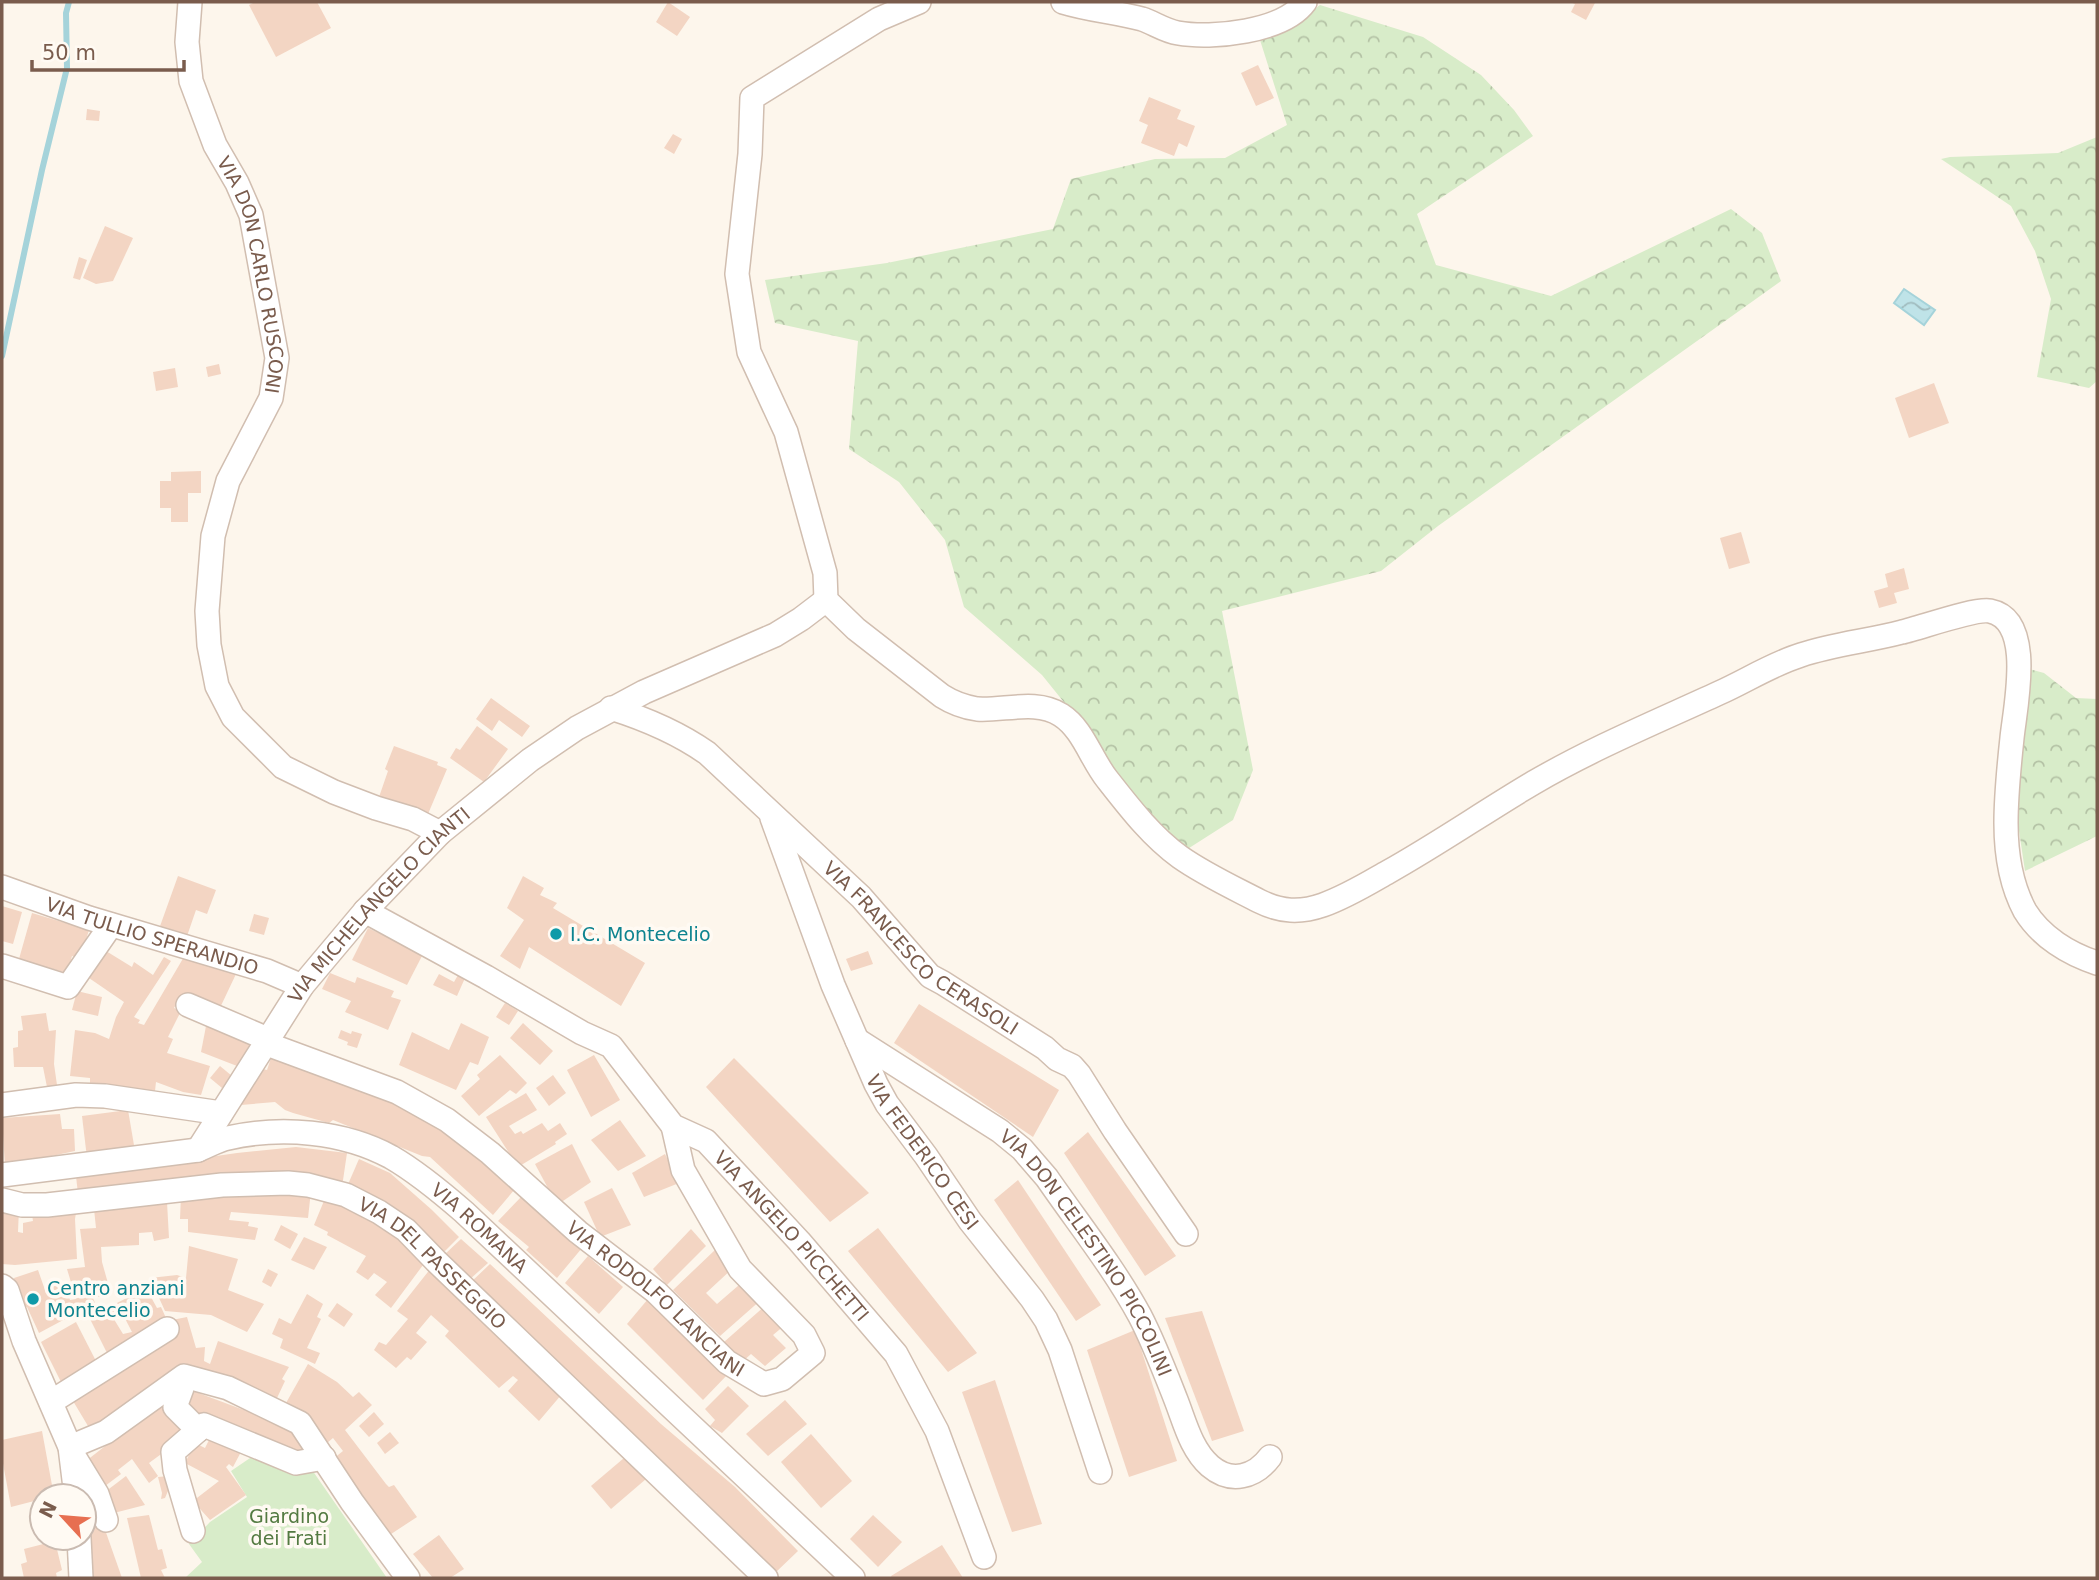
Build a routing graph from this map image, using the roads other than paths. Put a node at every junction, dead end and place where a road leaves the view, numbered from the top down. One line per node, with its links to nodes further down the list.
1 (190, 2): 8 (street, VIA DON CARLO RUSCONI)
2 (919, 2): 5 (street)
3 (1063, 2): 4 (street)
4 (1305, 2)
5 (826, 600): 6 (street, VIA MICHELANGELO CIANTI); 12 (street)
6 (611, 708): 7 (street, VIA FRANCESCO CERASOLI); 8 (street, VIA MICHELANGELO CIANTI)
7 (771, 815): 16 (street, VIA FEDERICO CESI); 24 (street, VIA FRANCESCO CERASOLI)
8 (440, 833): 10 (street, VIA MICHELANGELO CIANTI)
9 (2, 887): 11 (street, VIA TULLIO SPERANDIO)
10 (365, 911): 14 (street, VIA MICHELANGELO CIANTI); 20 (street, VIA ANGELO PICCHETTI)
11 (111, 925): 13 (street); 14 (street, VIA TULLIO SPERANDIO)
12 (2097, 963)
13 (2, 966)
14 (302, 986): 17 (street, VIA MICHELANGELO CIANTI)
15 (188, 1005): 17 (street, VIA RODOLFO LANCIANI)
16 (857, 1040): 31 (street, VIA DON CELESTINO PICCOLINI); 33 (street, VIA FEDERICO CESI)
17 (269, 1042): 19 (street, VIA MICHELANGELO CIANTI); 20 (street, VIA RODOLFO LANCIANI)
18 (2, 1105): 19 (street)
19 (221, 1113): 21 (street, VIA MICHELANGELO CIANTI)
20 (673, 1126): 38 (street, VIA ANGELO PICCHETTI)
21 (198, 1150): 22 (street, VIA ROMANA); 42 (street, VIA ROMANA)
22 (2, 1175)
23 (2, 1200): 41 (street, VIA DEL PASSEGGIO)
24 (1186, 1234)
25 (2, 1286): 28 (street)
26 (167, 1329): 28 (street)
27 (178, 1381): 29 (street); 30 (street); 32 (street)
28 (51, 1402): 30 (street)
29 (198, 1430): 32 (street); 36 (street)
30 (71, 1450): 34 (street); 35 (street)
31 (1270, 1457)
32 (324, 1458): 40 (street)
33 (1100, 1472)
34 (74, 1482)
35 (106, 1520)
36 (192, 1531)
37 (79, 1552): 39 (street)
38 (984, 1557)
39 (80, 1578)
40 (408, 1578)
41 (766, 1578)
42 (853, 1578)

